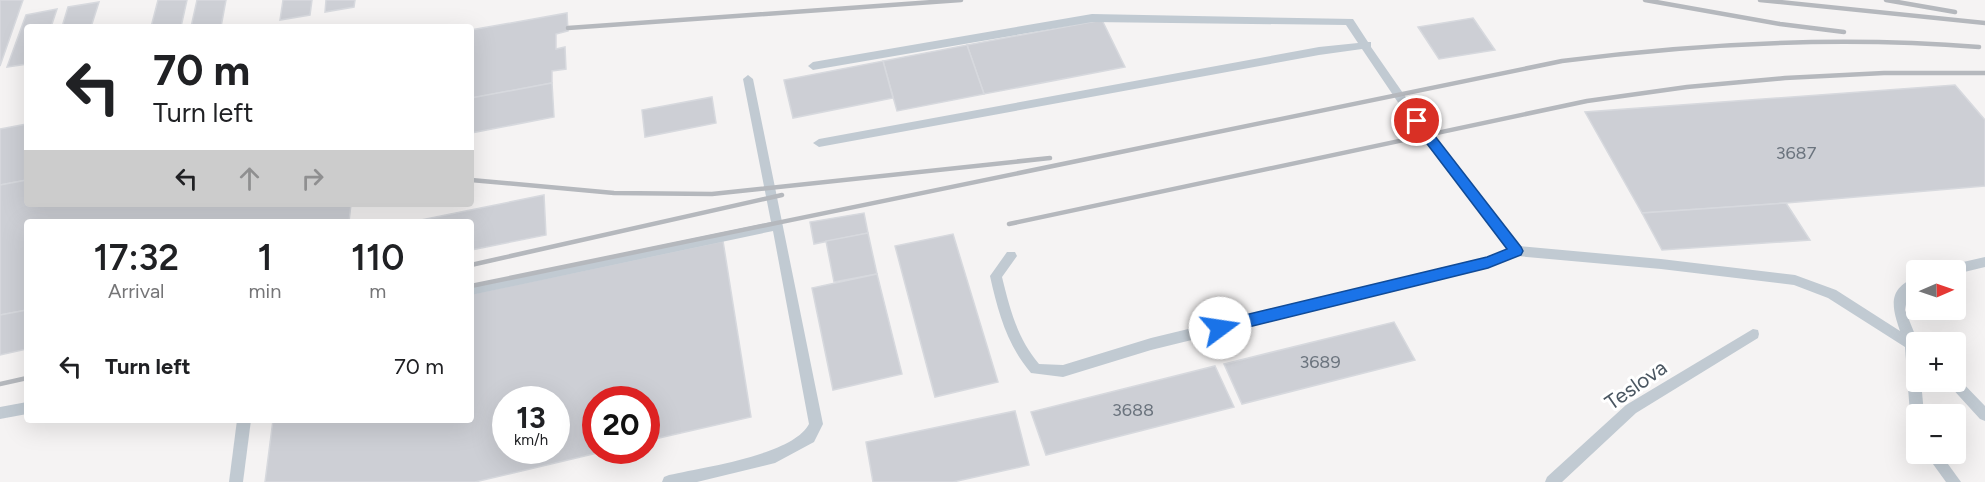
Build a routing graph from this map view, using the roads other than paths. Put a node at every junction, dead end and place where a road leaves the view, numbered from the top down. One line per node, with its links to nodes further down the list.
1 (1367, 45): 2 (lane); 4 (lane); 6 (lane)
2 (813, 66)
3 (748, 79): 5 (lane)
4 (819, 143)
5 (778, 225): 10 (lane); 22 (lane)
6 (1516, 251): 7 (lane); 14 (lane)
7 (1011, 256)
8 (1985, 262): 9 (lane)
9 (1966, 266)
10 (474, 289)
11 (1906, 289): 12 (lane)
12 (1908, 332)
13 (1753, 334): 23 (lane, Teslova)
14 (1906, 340)
15 (1964, 392): 18 (lane)
16 (24, 409): 17 (lane)
17 (0, 413)
18 (1985, 415)
19 (244, 423): 21 (lane)
20 (1940, 464): 24 (lane)
21 (236, 482)
22 (669, 482)
23 (1552, 482)
24 (1954, 482)

